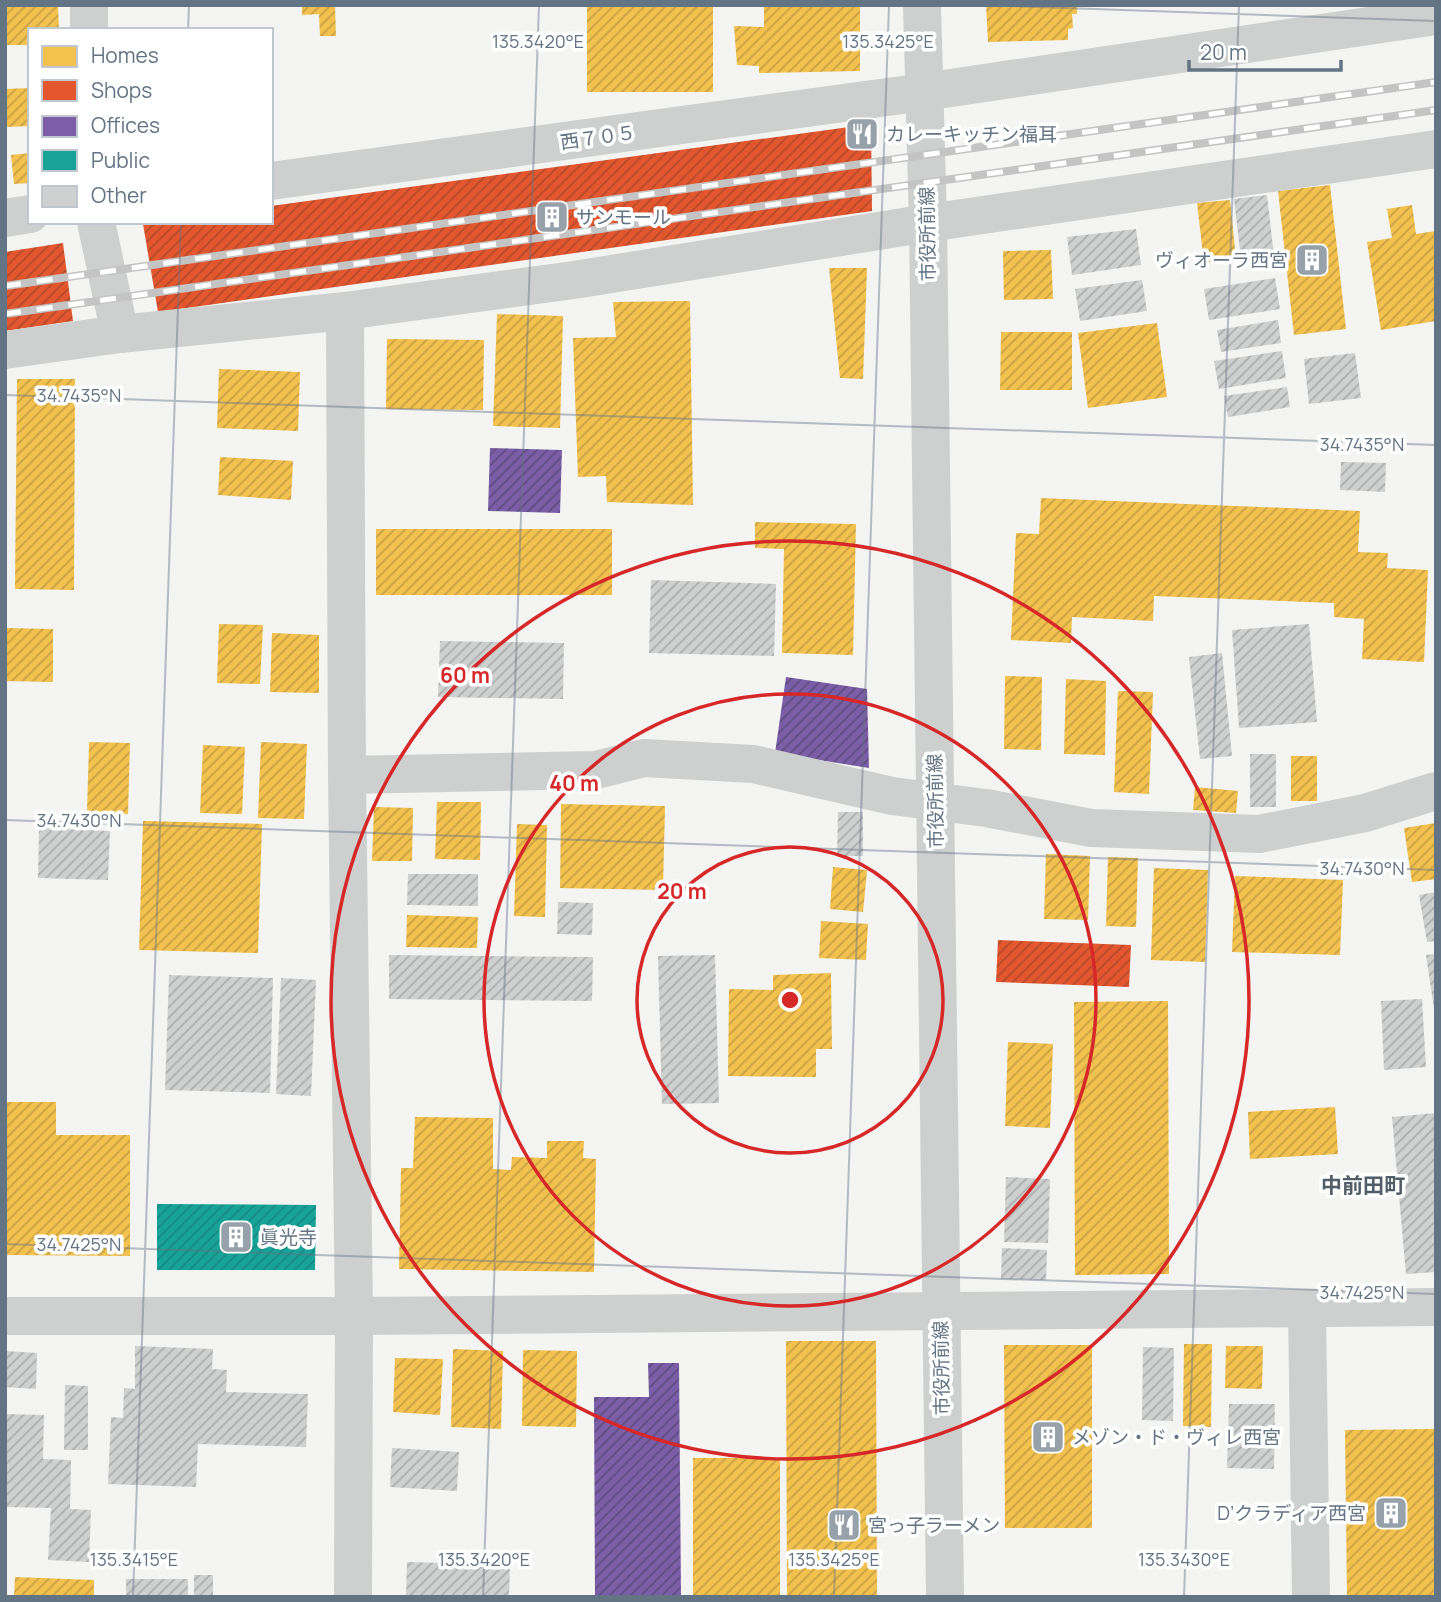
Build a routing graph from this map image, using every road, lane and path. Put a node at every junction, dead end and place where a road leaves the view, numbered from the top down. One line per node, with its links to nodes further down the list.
1 (89, 5): 4 (street)
2 (922, 5): 5 (street, 市役所前線)
3 (1436, 16): 5 (street, 西７０５)
4 (89, 28)
5 (924, 92): 7 (street, 西７０５); 10 (street, 市役所前線)
6 (1436, 149): 10 (street)
7 (273, 181)
8 (28, 214): 9 (street)
9 (5, 218)
10 (928, 223): 12 (street); 17 (street, 市役所前線)
11 (96, 224): 13 (street)
12 (345, 311): 13 (street); 15 (street)
13 (120, 334): 14 (street)
14 (5, 350)
15 (347, 775): 17 (street); 22 (street)
16 (1436, 791): 17 (street)
17 (936, 802): 20 (street, 市役所前線)
18 (1436, 1307): 19 (street)
19 (1307, 1308): 20 (street); 25 (street)
20 (940, 1311): 22 (street); 24 (street, 市役所前線)
21 (5, 1316): 22 (street)
22 (354, 1317): 23 (street)
23 (353, 1597)
24 (945, 1597)
25 (1311, 1597)

